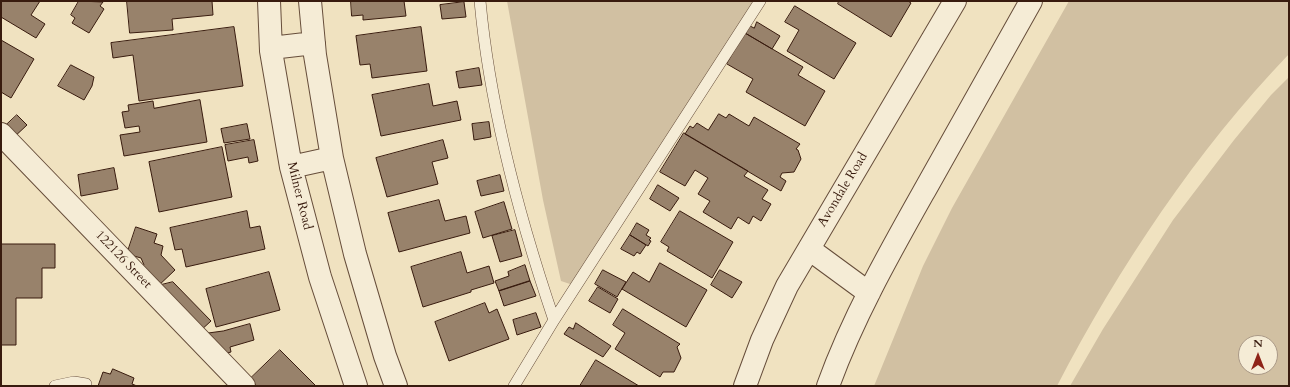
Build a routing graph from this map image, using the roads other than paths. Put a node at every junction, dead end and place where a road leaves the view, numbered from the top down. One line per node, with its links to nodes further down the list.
1 (269, 1): 8 (street, Milner Road)
2 (310, 1): 7 (street)
3 (480, 1): 14 (lane)
4 (760, 1): 14 (lane)
5 (955, 1): 12 (street, Avondale Road)
6 (1031, 1): 13 (street)
7 (314, 43): 8 (street); 10 (street)
8 (271, 48): 11 (street, Milner Road)
9 (1, 134): 17 (street, 122126 Street)
10 (332, 158): 11 (street); 19 (street)
11 (291, 167): 18 (street, Milner Road)
12 (809, 248): 13 (street); 21 (street, Avondale Road)
13 (869, 293): 22 (street)
14 (554, 320): 20 (lane)
15 (86, 384): 16 (lane)
16 (55, 386)
17 (244, 386)
18 (356, 386)
19 (396, 386)
20 (514, 386)
21 (745, 386)
22 (828, 386)

